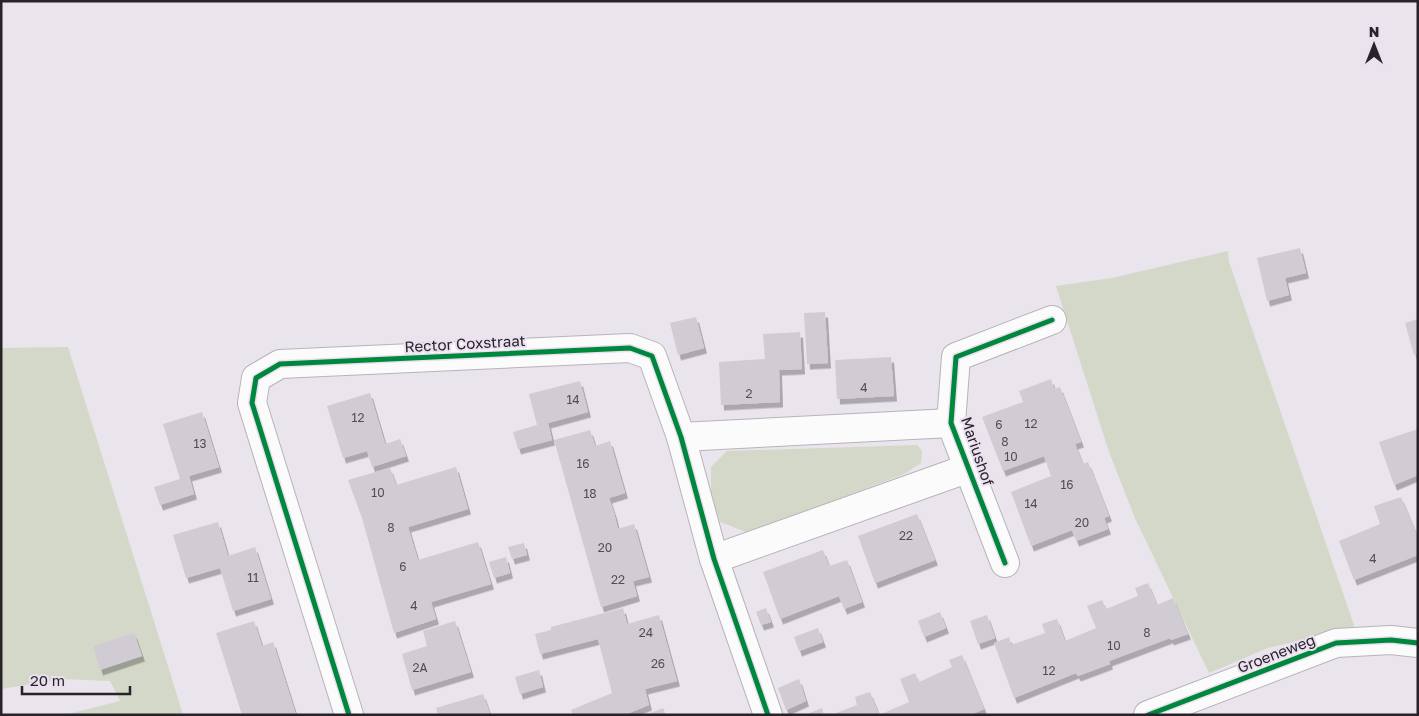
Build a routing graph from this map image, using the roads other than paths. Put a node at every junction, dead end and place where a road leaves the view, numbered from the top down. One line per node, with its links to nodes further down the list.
1 (1052, 320): 2 (street, Mariushof)
2 (951, 423): 3 (street, Mariushof); 4 (street, Mariushof)
3 (681, 437): 5 (street, Rector Coxstraat); 8 (street, Rector Coxstraat)
4 (969, 468): 5 (street, Mariushof); 6 (street, Mariushof)
5 (714, 559): 9 (street, Rector Coxstraat)
6 (1005, 563)
7 (1418, 643): 10 (street, Groeneweg)
8 (349, 715)
9 (768, 715)
10 (1148, 715)

